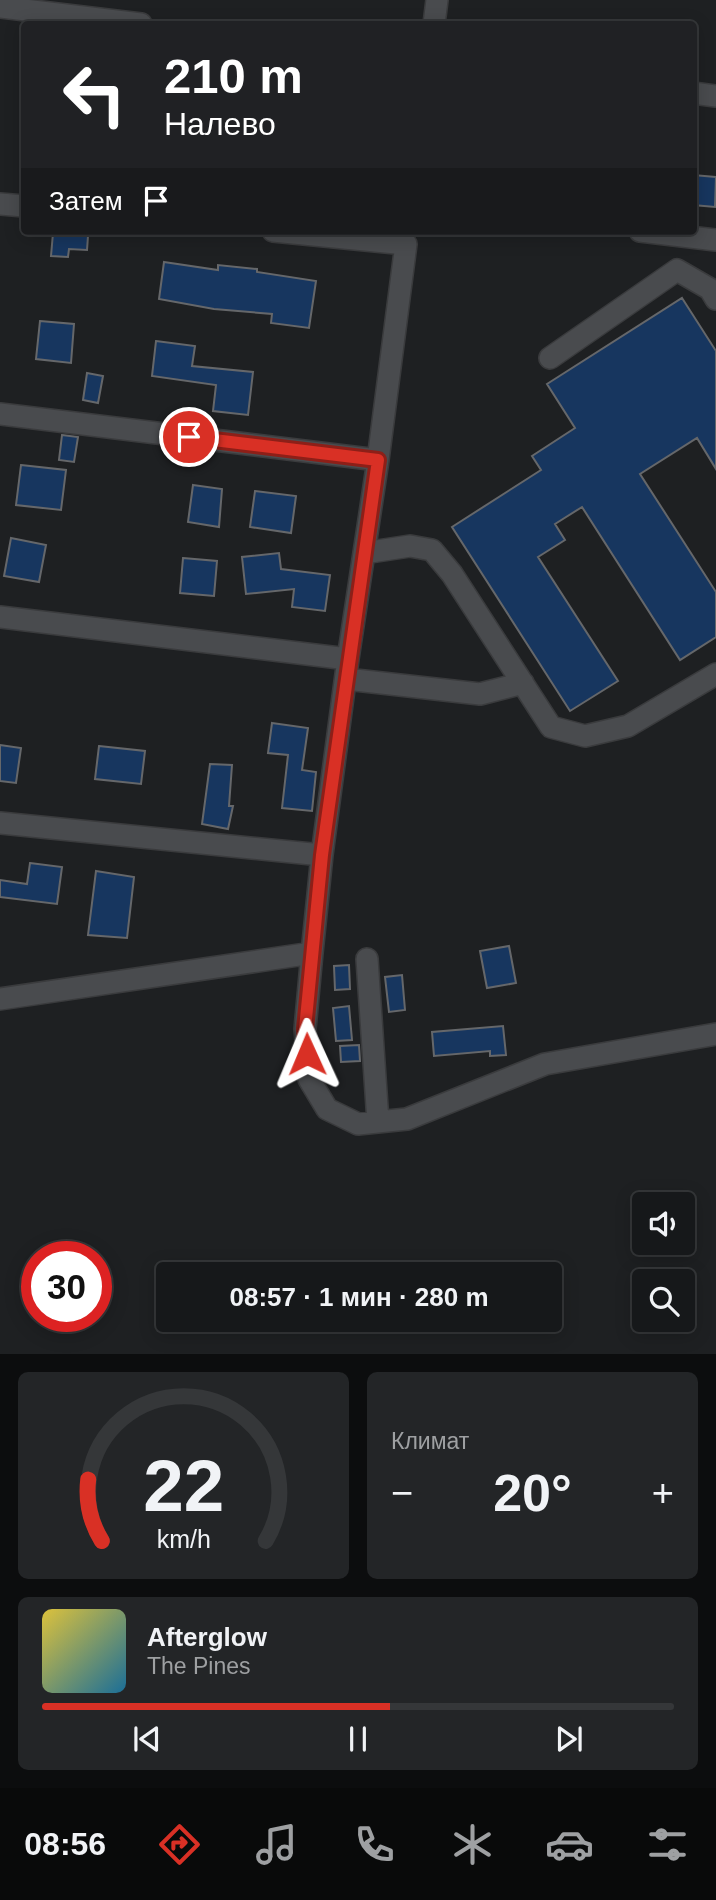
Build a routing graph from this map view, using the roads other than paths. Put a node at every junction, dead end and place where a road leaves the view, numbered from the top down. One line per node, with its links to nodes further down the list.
1 (437, 0): 4 (street)
2 (0, 7): 3 (street)
3 (116, 21)
4 (434, 21)
5 (697, 94): 6 (street)
6 (716, 96)
7 (0, 204): 8 (street)
8 (21, 206)
9 (350, 235): 11 (street)
10 (673, 235): 12 (street)
11 (407, 238): 16 (street)
12 (716, 240)
13 (716, 299): 14 (street)
14 (550, 358)
15 (0, 414): 16 (street)
16 (378, 460): 17 (street)
17 (364, 554): 19 (street); 21 (street)
18 (0, 617): 19 (street)
19 (347, 669): 21 (street); 23 (street)
20 (716, 674): 21 (street)
21 (523, 683)
22 (0, 823): 23 (street)
23 (322, 855): 24 (street)
24 (312, 953): 26 (street); 28 (street)
25 (367, 959): 28 (street)
26 (0, 999)
27 (716, 1034): 28 (street)
28 (379, 1122)

